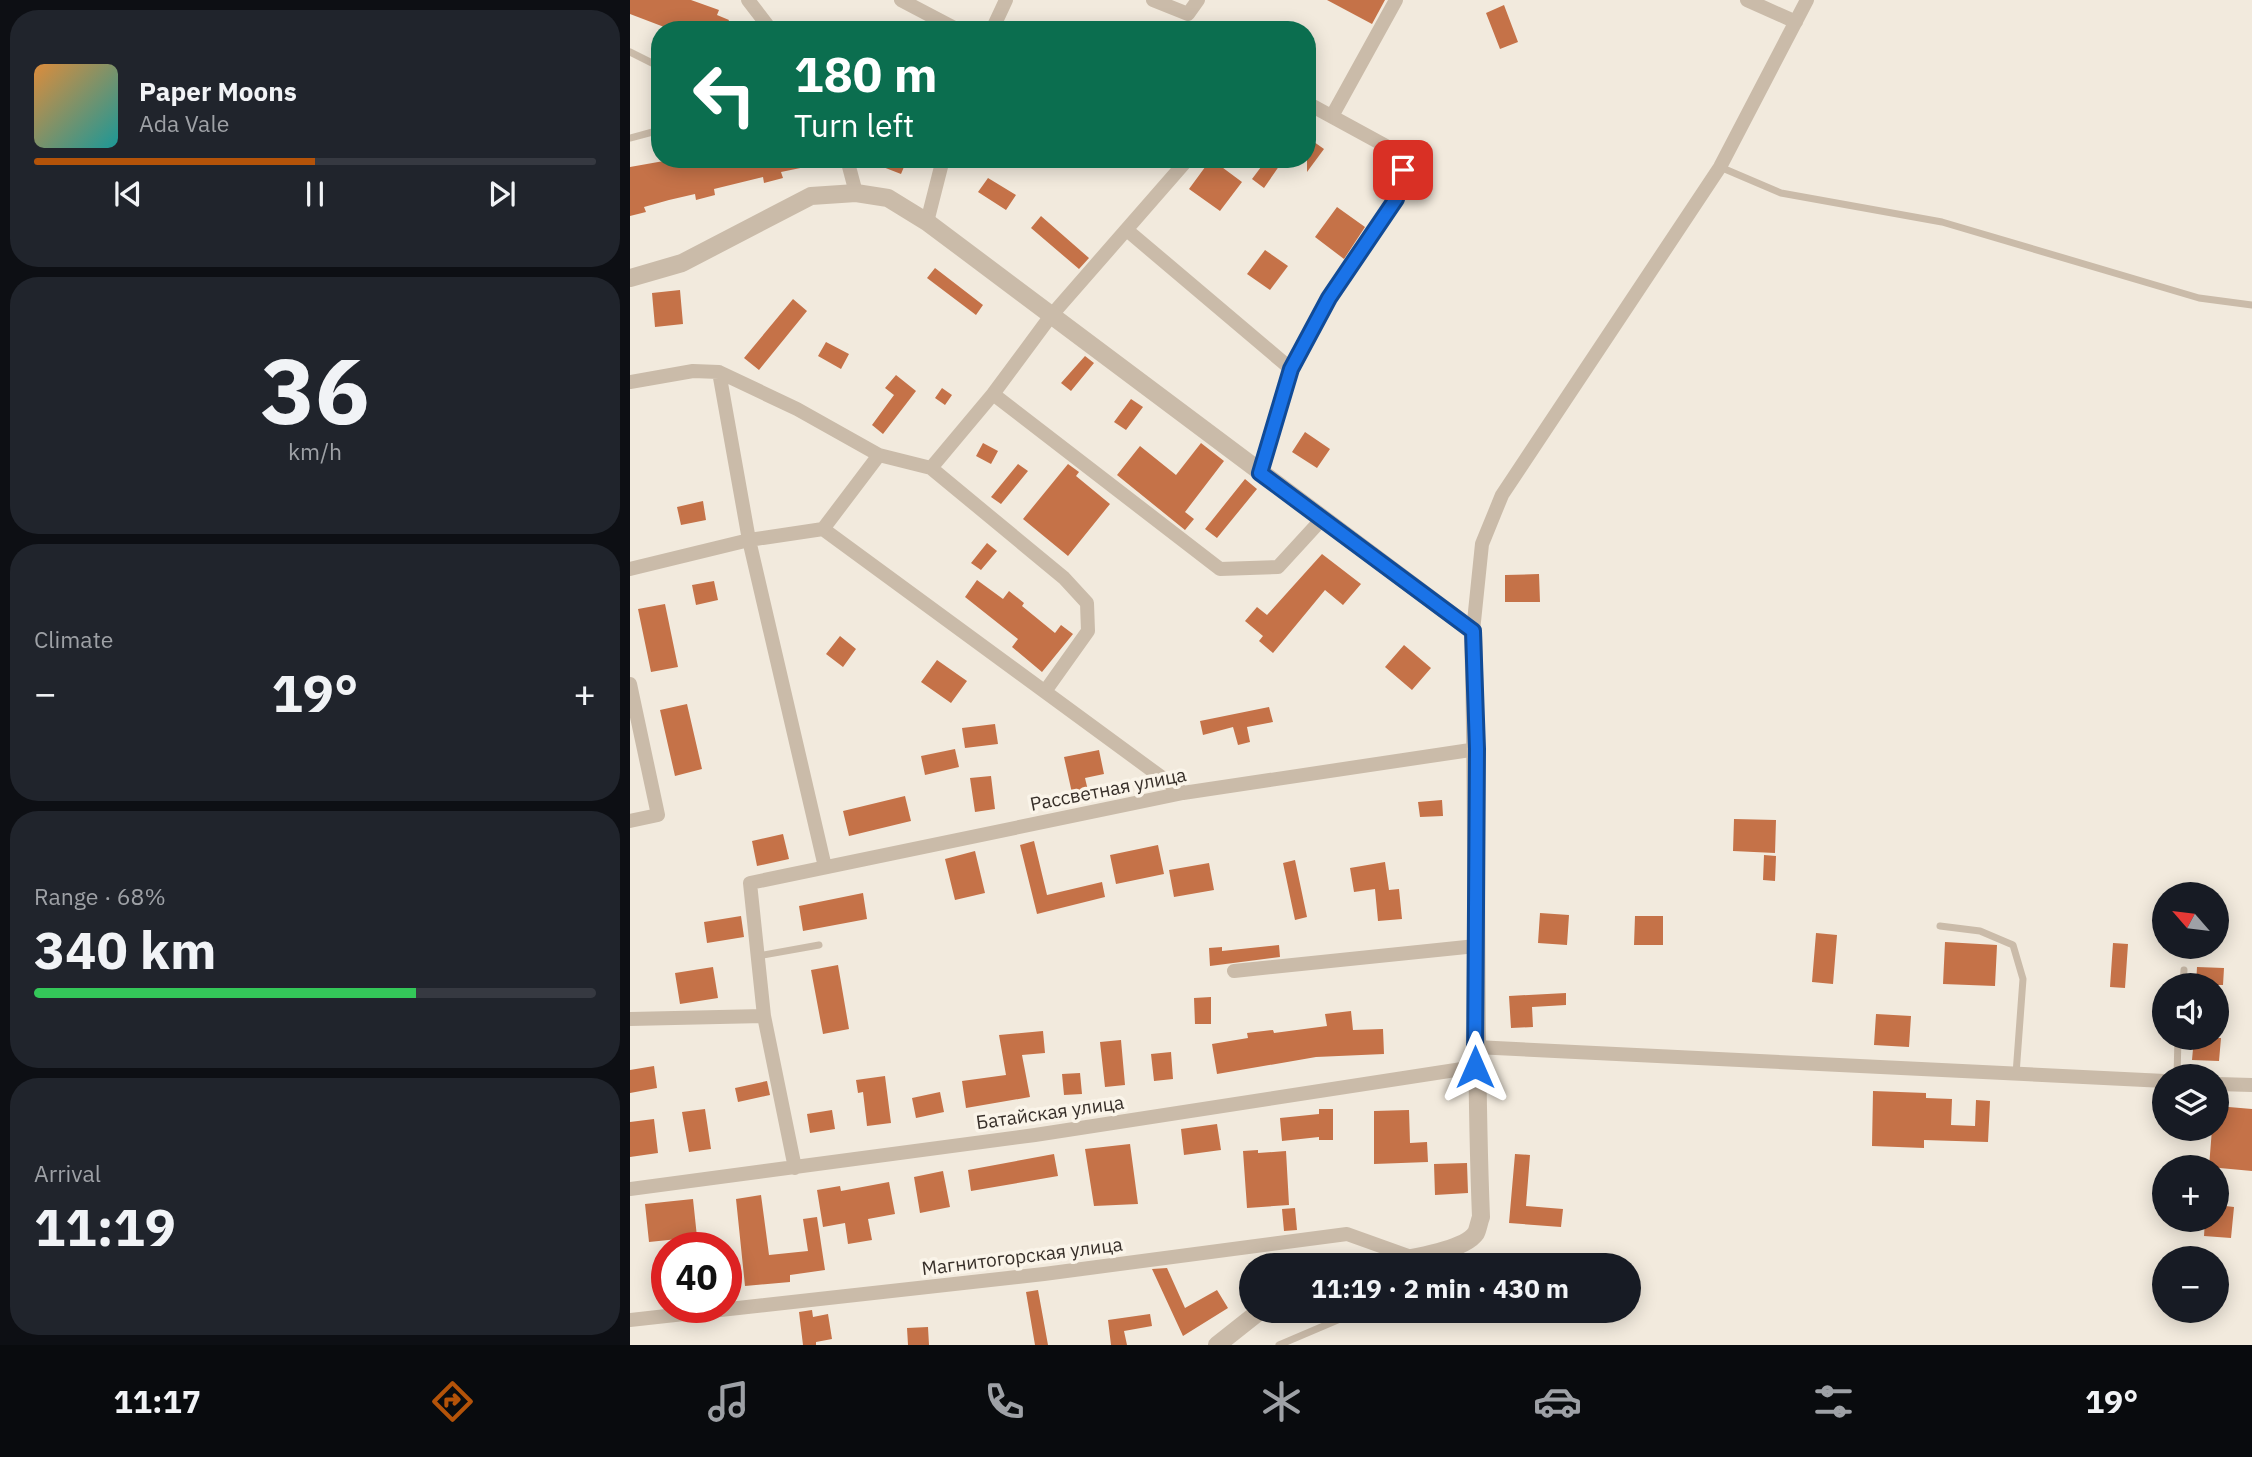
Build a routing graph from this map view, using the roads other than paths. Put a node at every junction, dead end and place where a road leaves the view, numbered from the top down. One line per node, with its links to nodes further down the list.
1 (748, 0): 9 (street)
2 (901, 0): 10 (street)
3 (1006, 0): 11 (street)
4 (1153, 0): 5 (street)
5 (1198, 0)
6 (1396, 0): 16 (street)
7 (1747, 0): 12 (street)
8 (1807, 0): 12 (street)
9 (764, 21)
10 (941, 21)
11 (996, 21)
12 (1796, 22): 19 (street)
13 (630, 52): 14 (lane)
14 (651, 62)
15 (1316, 108): 16 (street)
16 (1332, 116): 29 (street)
17 (651, 132): 18 (lane)
18 (630, 138)
19 (1720, 167): 27 (lane); 40 (street)
20 (849, 168): 23 (street)
21 (941, 168): 24 (street)
22 (1180, 168): 25 (street)
23 (856, 193): 24 (street); 26 (street)
24 (927, 222): 28 (street)
25 (1128, 231): 28 (street); 29 (street)
26 (630, 278)
27 (2252, 305)
28 (1050, 317): 32 (street); 35 (street)
29 (1291, 369): 35 (street)
30 (719, 372): 31 (street); 33 (street); 38 (street)
31 (630, 382)
32 (993, 394): 34 (street); 36 (street)
33 (879, 455): 34 (street); 37 (street)
34 (931, 468): 42 (street)
35 (1260, 473): 36 (street)
36 (1322, 519): 40 (street)
37 (823, 528): 38 (street); 42 (street)
38 (749, 540): 39 (street); 46 (street)
39 (630, 569)
40 (1473, 631): 43 (street)
41 (630, 684): 45 (street)
42 (1046, 690): 44 (street)
43 (1477, 749): 44 (street, Рассветная улица); 49 (street)
44 (1183, 793): 46 (street, Рассветная улица)
45 (630, 821)
46 (825, 867): 50 (street, Рассветная улица)
47 (1940, 926): 58 (lane)
48 (820, 945): 50 (lane)
49 (1476, 946): 52 (street); 56 (street)
50 (758, 956): 54 (street)
51 (2184, 970): 53 (lane)
52 (1234, 971)
53 (2184, 973)
54 (764, 1016): 55 (street); 62 (street)
55 (630, 1019)
56 (1475, 1047): 57 (street); 58 (street)
57 (1475, 1067): 62 (street, Батайская улица); 65 (street)
58 (2016, 1074): 59 (street)
59 (2152, 1080)
60 (2229, 1084): 61 (street)
61 (2252, 1085)
62 (796, 1168): 63 (street, Батайская улица)
63 (630, 1189)
64 (1400, 1253): 66 (street, Магнитогорская улица)
65 (1432, 1253)
66 (630, 1320)
67 (1245, 1323): 69 (street)
68 (1331, 1323): 70 (lane)
69 (1217, 1345)
70 (1279, 1345)

